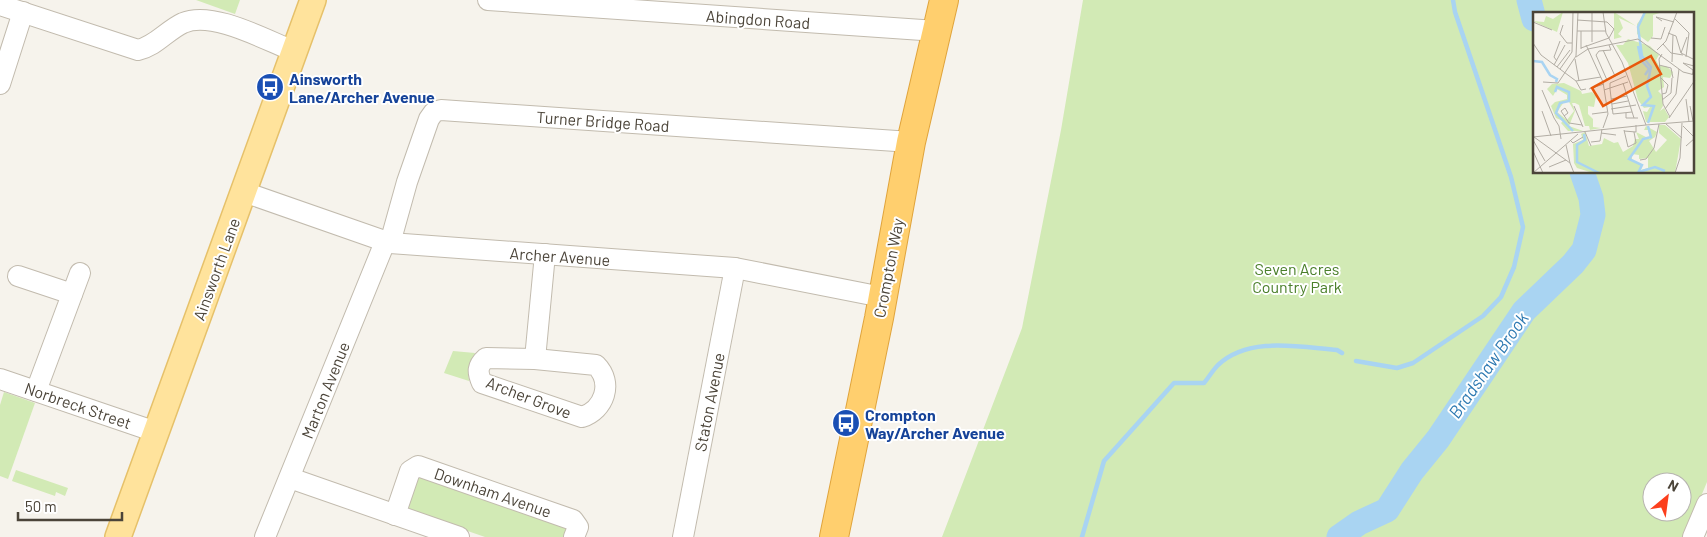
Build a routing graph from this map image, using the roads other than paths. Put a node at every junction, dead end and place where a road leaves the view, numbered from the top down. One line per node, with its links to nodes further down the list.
1 (313, 0): 9 (main road, Ainsworth Lane)
2 (488, 0): 4 (street, Abingdon Road)
3 (944, 0): 8 (highway, Crompton Way)
4 (541, 2): 6 (street, Abingdon Road)
5 (0, 5): 7 (street)
6 (644, 5): 8 (street, Abingdon Road)
7 (23, 12): 9 (street); 10 (street)
8 (938, 32): 11 (highway, Crompton Way)
9 (296, 52): 12 (main road, Ainsworth Lane)
10 (0, 84)
11 (911, 142): 13 (street, Turner Bridge Road); 19 (highway, Crompton Way)
12 (244, 192): 13 (street, Archer Avenue); 23 (main road, Ainsworth Lane)
13 (388, 243): 14 (street, Archer Avenue); 24 (street, Marton Avenue)
14 (545, 254): 15 (street, Archer Avenue); 20 (street)
15 (735, 268): 19 (street, Archer Avenue); 31 (street, Staton Avenue)
16 (80, 273): 18 (street)
17 (18, 276): 18 (street)
18 (72, 294): 22 (street)
19 (882, 297): 32 (highway, Crompton Way)
20 (535, 359): 20 (street, Archer Grove)
21 (0, 379): 22 (street, Norbreck Street)
22 (36, 391): 23 (street, Norbreck Street)
23 (156, 432): 27 (main road, Ainsworth Lane)
24 (290, 478): 26 (street); 28 (street, Marton Avenue)
25 (1707, 504): 33 (street)
26 (395, 515): 29 (street); 30 (street, Downham Avenue)
27 (118, 537)
28 (265, 537)
29 (459, 537)
30 (574, 537)
31 (683, 537)
32 (834, 537)
33 (1693, 537)

